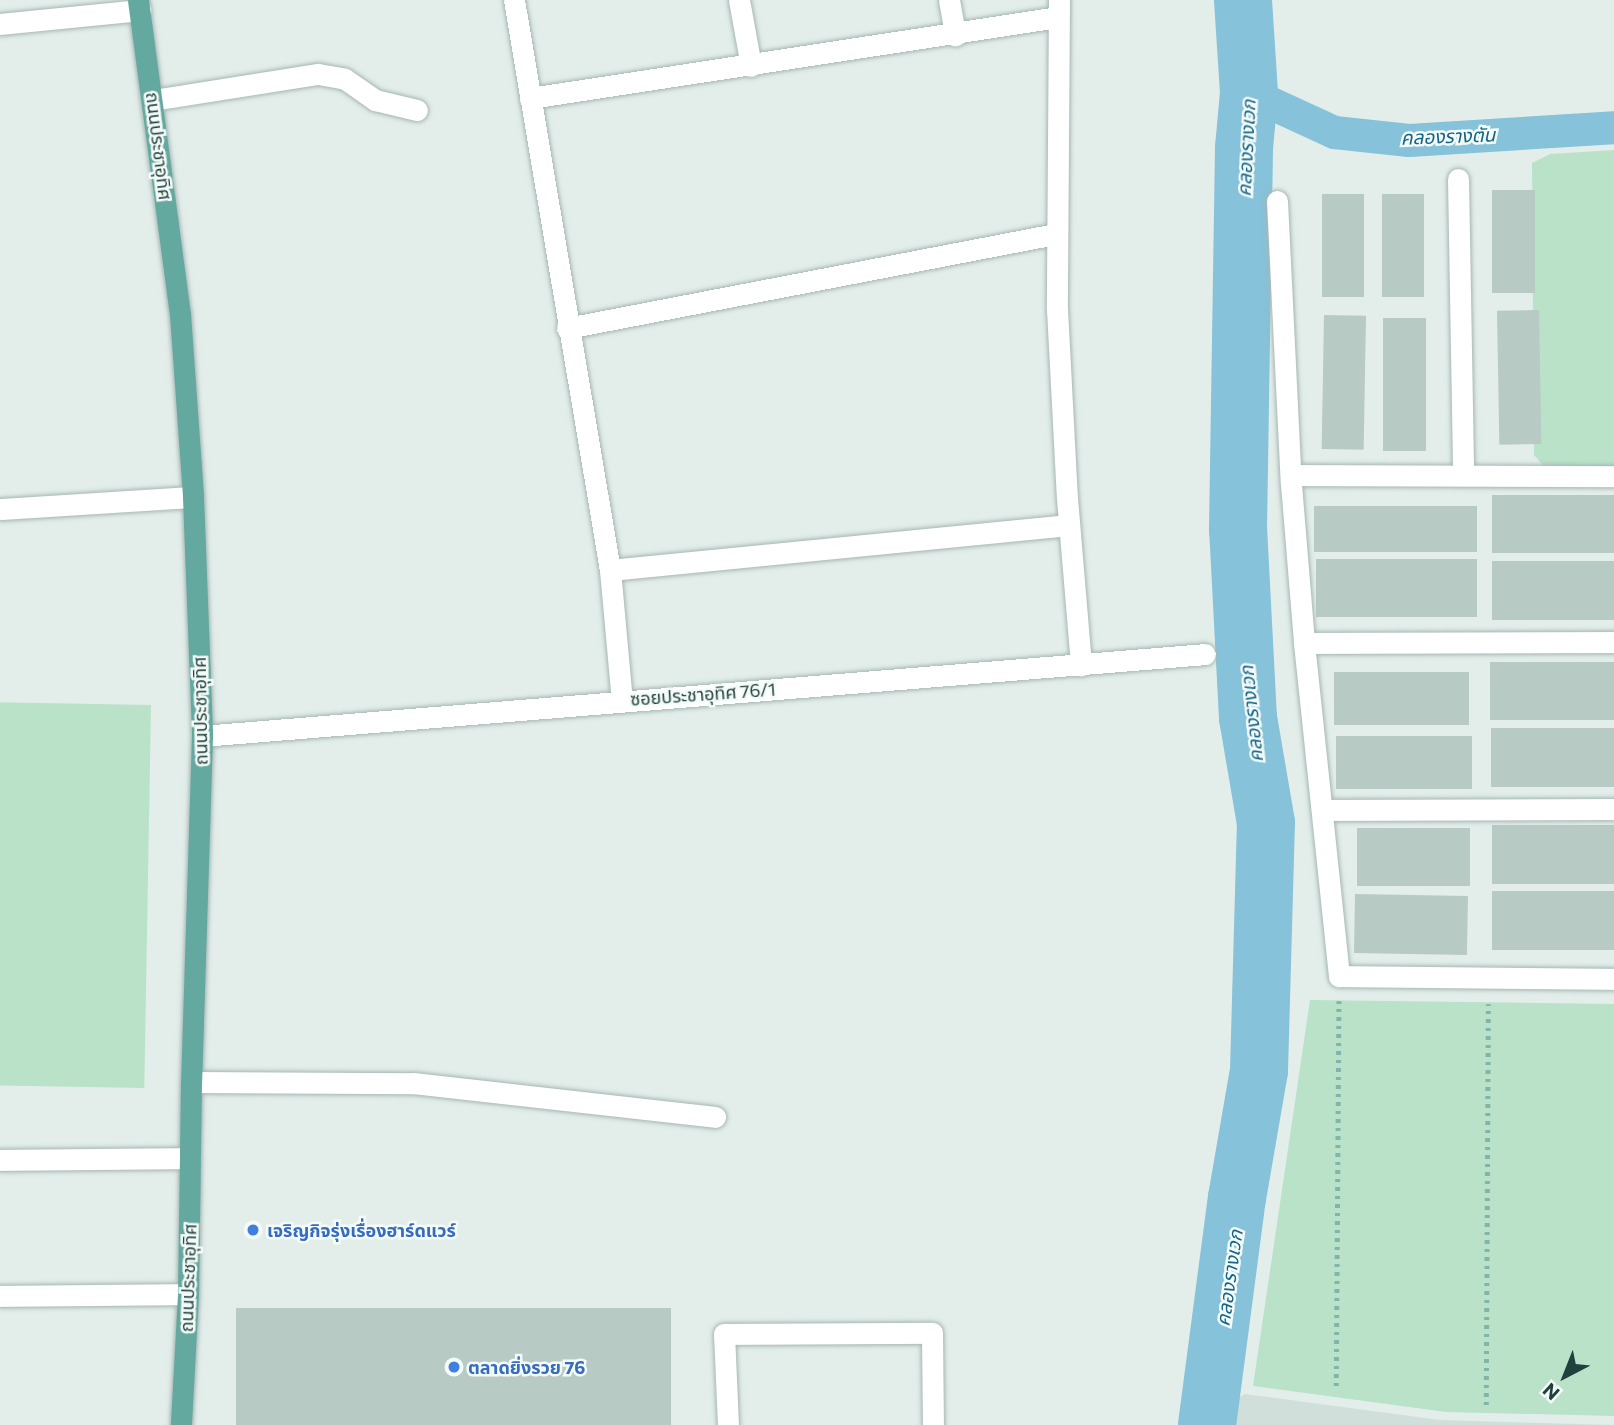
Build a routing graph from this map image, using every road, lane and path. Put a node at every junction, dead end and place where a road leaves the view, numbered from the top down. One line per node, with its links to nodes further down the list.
1 (514, 0): 9 (street)
2 (739, 0): 8 (street)
3 (949, 0): 7 (street)
4 (139, 5): 6 (street); 10 (main road, ถนนประชาอุทิศ)
5 (1059, 9): 7 (street); 14 (street)
6 (0, 24)
7 (955, 35): 8 (street)
8 (751, 66): 9 (street)
9 (530, 97): 15 (street)
10 (153, 100): 11 (street); 19 (main road, ถนนประชาอุทิศ)
11 (416, 110)
12 (1458, 179): 17 (street)
13 (1277, 201): 16 (street)
14 (1057, 234): 15 (street); 21 (street)
15 (567, 328): 22 (street)
16 (1290, 475): 17 (street); 24 (street)
17 (1463, 475): 18 (street)
18 (1614, 476)
19 (193, 497): 20 (street); 28 (main road, ถนนประชาอุทิศ)
20 (0, 509)
21 (1069, 525): 22 (street); 26 (street)
22 (610, 570): 27 (street)
23 (1614, 642): 24 (street)
24 (1304, 643): 30 (street)
25 (1205, 654): 26 (street, ซอยประชาอุทิศ 76/1)
26 (1081, 665): 27 (street, ซอยประชาอุทิศ 76/1)
27 (622, 701): 28 (street, ซอยประชาอุทิศ 76/1)
28 (202, 736): 34 (main road, ถนนประชาอุทิศ)
29 (1614, 809): 30 (street)
30 (1322, 810): 31 (street)
31 (1339, 976): 32 (street); 40 (path)
32 (1488, 978): 33 (street); 41 (path)
33 (1614, 979)
34 (191, 1082): 35 (street); 36 (main road, ถนนประชาอุทิศ)
35 (715, 1117)
36 (190, 1158): 37 (street); 38 (main road, ถนนประชาอุทิศ)
37 (0, 1160)
38 (188, 1294): 39 (street); 42 (main road, ถนนประชาอุทิศ)
39 (0, 1296)
40 (1336, 1386)
41 (1486, 1405)
42 (181, 1425)
43 (728, 1425): 44 (street)
44 (933, 1425)

